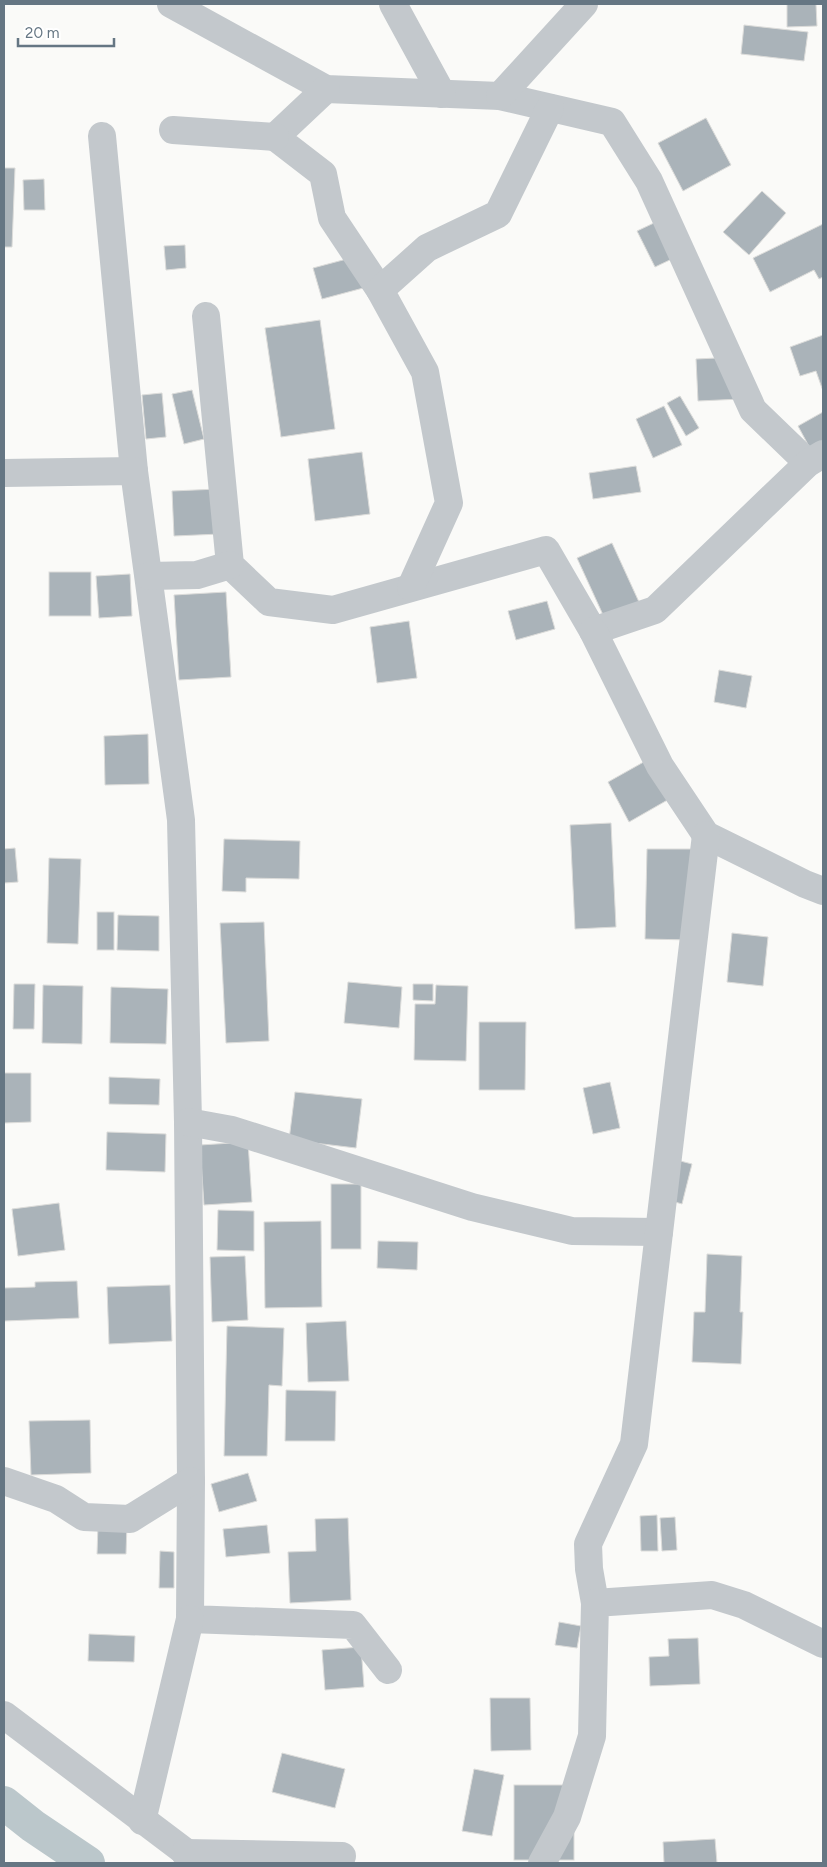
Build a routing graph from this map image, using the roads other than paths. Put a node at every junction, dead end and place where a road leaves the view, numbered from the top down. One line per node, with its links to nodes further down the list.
1 (171, 4): 4 (street)
2 (393, 4): 5 (street)
3 (584, 4): 6 (street)
4 (326, 89): 5 (street); 10 (street)
5 (442, 94): 6 (street)
6 (500, 96): 7 (street)
7 (550, 108): 11 (street); 13 (street)
8 (173, 130): 10 (street)
9 (102, 136): 14 (street)
10 (275, 137): 11 (street)
11 (380, 290): 18 (street)
12 (206, 316): 16 (street)
13 (816, 458): 19 (street)
14 (134, 471): 15 (street); 17 (street)
15 (4, 473)
16 (230, 566): 17 (street); 18 (street)
17 (149, 576): 22 (street)
18 (411, 587): 19 (street)
19 (593, 631): 20 (street)
20 (706, 835): 21 (street); 23 (street)
21 (823, 891)
22 (188, 1122): 23 (street); 25 (street)
23 (659, 1232): 26 (street)
24 (4, 1480): 25 (street)
25 (191, 1481): 27 (street)
26 (595, 1603): 28 (street); 34 (street)
27 (190, 1619): 29 (street); 31 (street)
28 (823, 1644)
29 (388, 1670)
30 (4, 1715): 31 (street)
31 (142, 1821): 33 (street)
32 (342, 1856): 33 (street)
33 (192, 1858)
34 (542, 1863)

